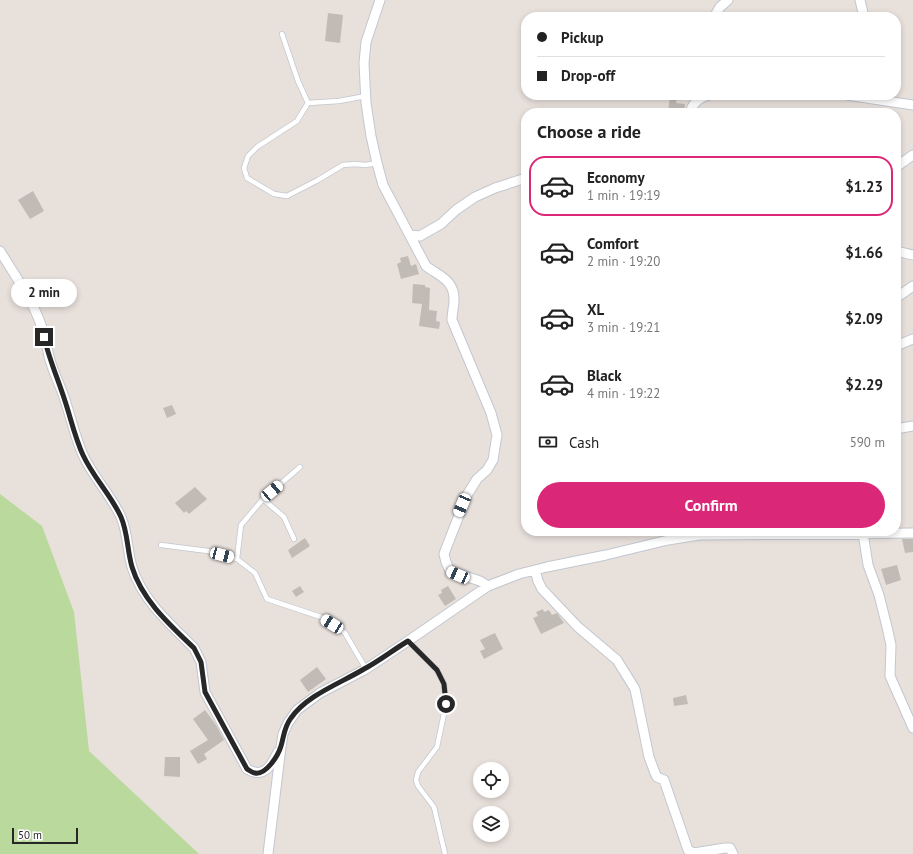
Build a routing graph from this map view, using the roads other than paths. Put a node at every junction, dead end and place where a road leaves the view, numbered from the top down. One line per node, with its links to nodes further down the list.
1 (380, 0): 7 (street)
2 (728, 0): 4 (street)
3 (860, 0): 5 (street)
4 (719, 3)
5 (863, 12)
6 (282, 34): 10 (lane)
7 (366, 96): 10 (lane); 14 (street)
8 (697, 100): 12 (street)
9 (885, 100): 11 (street)
10 (308, 103): 14 (lane)
11 (913, 105)
12 (691, 108)
13 (913, 155): 15 (street)
14 (377, 163): 17 (street)
15 (901, 164)
16 (521, 180): 17 (street)
17 (410, 235): 37 (street)
18 (0, 251): 41 (street)
19 (901, 252): 20 (street)
20 (913, 255)
21 (913, 286): 22 (street)
22 (901, 294)
23 (913, 339): 24 (street)
24 (901, 344)
25 (913, 426): 26 (street)
26 (901, 428)
27 (300, 467): 28 (lane)
28 (263, 499): 33 (lane); 35 (lane)
29 (901, 533): 30 (street)
30 (913, 533)
31 (689, 536): 36 (street)
32 (859, 536): 40 (street)
33 (294, 539)
34 (162, 546): 35 (lane)
35 (236, 559): 39 (lane)
36 (535, 570): 37 (street); 44 (street)
37 (488, 586): 38 (street)
38 (408, 641): 39 (street); 43 (lane)
39 (366, 669): 41 (street)
40 (913, 728)
41 (281, 747): 42 (street)
42 (268, 854)
43 (446, 854)
44 (733, 854)

